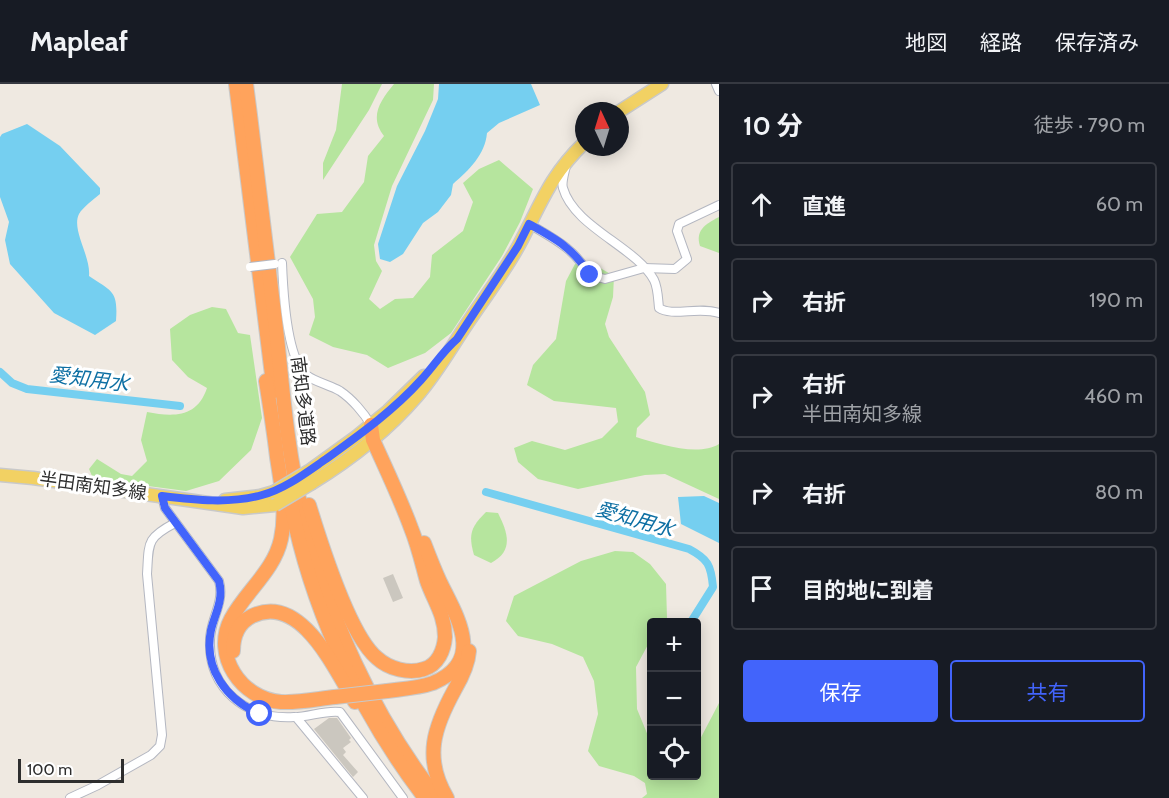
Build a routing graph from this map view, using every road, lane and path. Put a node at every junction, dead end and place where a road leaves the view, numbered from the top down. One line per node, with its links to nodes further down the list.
1 (236, 84): 14 (highway, 南知多道路)
2 (246, 84): 16 (highway, 南知多道路)
3 (662, 84): 6 (main road)
4 (716, 84): 5 (street)
5 (719, 91)
6 (629, 105)
7 (575, 151): 8 (main road, 半田南知多線)
8 (567, 159): 10 (main road, 半田南知多線); 12 (street)
9 (719, 205): 12 (street)
10 (529, 224): 12 (street); 15 (main road, 半田南知多線)
11 (250, 267): 15 (street, bridge)
12 (645, 268): 13 (street)
13 (719, 313)
14 (270, 364): 21 (highway); 23 (highway, 南知多道路)
15 (374, 433): 18 (main road, 半田南知多線, bridge); 20 (highway)
16 (290, 447): 20 (highway); 28 (highway, 南知多道路)
17 (0, 475): 18 (main road, 半田南知多線)
18 (162, 496): 19 (street)
19 (175, 523): 22 (street); 24 (street)
20 (448, 611): 21 (highway, bridge); 29 (highway)
21 (335, 695): 23 (highway)
22 (296, 717): 25 (street); 26 (street)
23 (402, 766): 27 (highway, 南知多道路)
24 (70, 798)
25 (363, 798)
26 (403, 798)
27 (425, 798)
28 (437, 798)
29 (447, 798)

